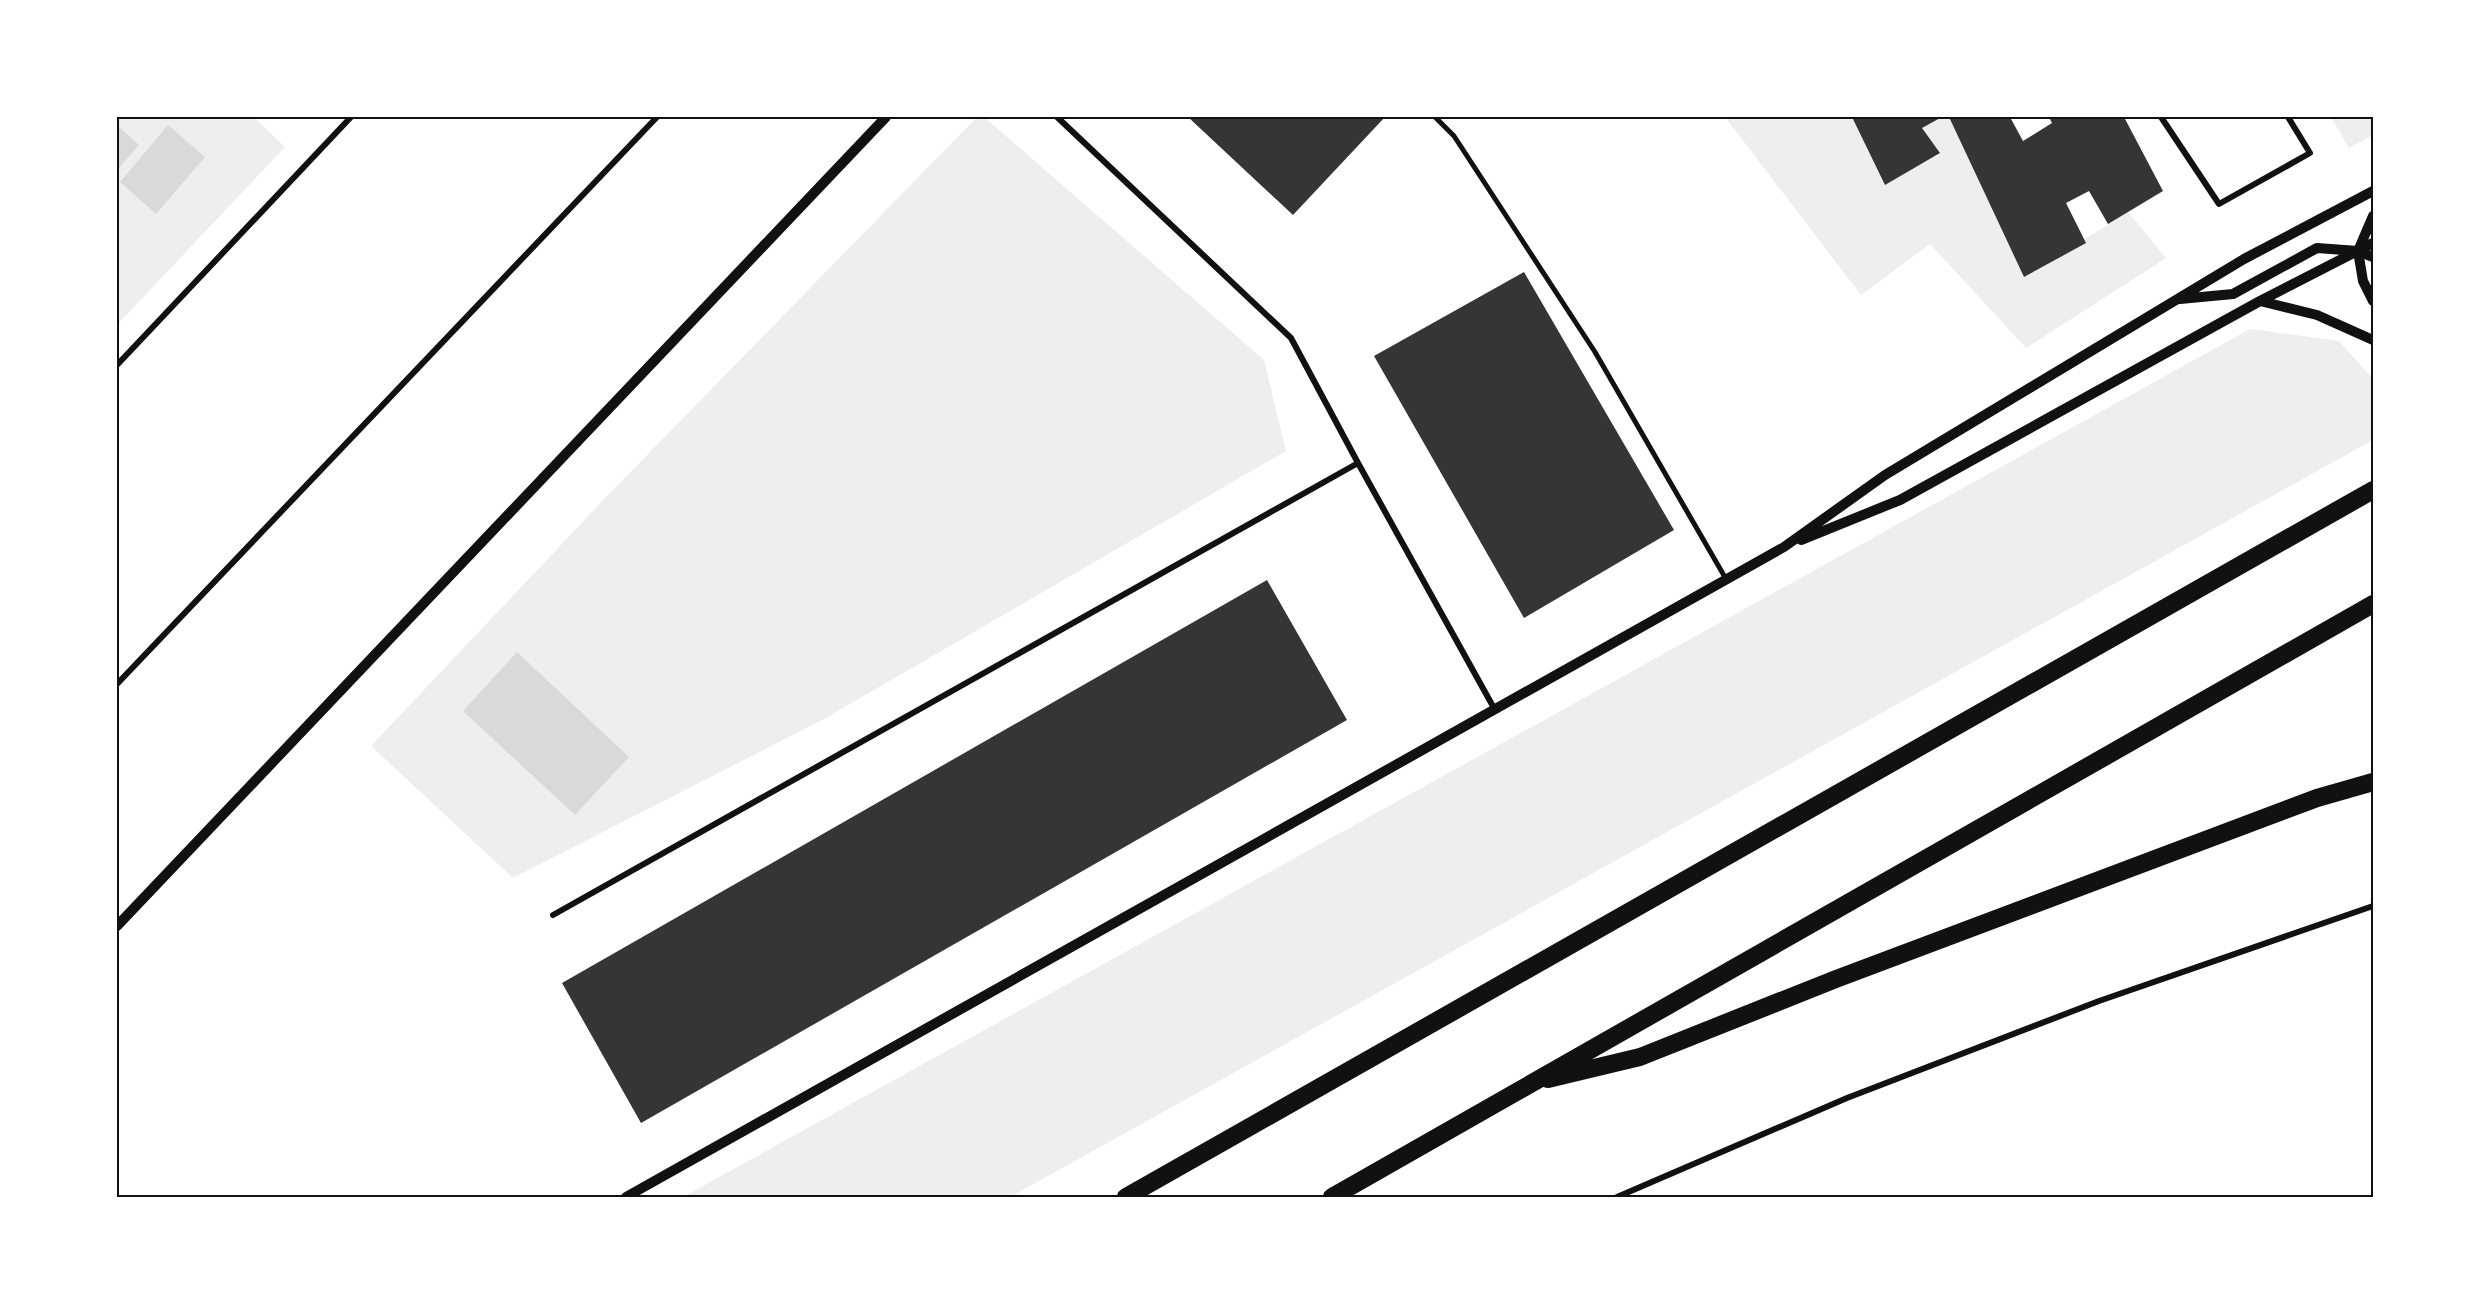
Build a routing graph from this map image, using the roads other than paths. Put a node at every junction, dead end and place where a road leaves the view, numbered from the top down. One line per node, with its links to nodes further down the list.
1 (351, 117): 17 (street)
2 (657, 117): 23 (street)
3 (886, 117): 28 (street)
4 (1057, 117): 18 (street)
5 (1435, 117): 21 (street)
6 (2161, 117): 7 (street)
7 (2288, 117)
8 (2373, 191): 13 (street)
9 (2373, 216): 11 (street)
10 (2373, 243): 11 (street)
11 (2358, 251): 12 (street); 13 (street); 14 (street); 15 (street)
12 (2373, 257)
13 (2177, 299): 20 (street)
14 (2260, 301): 16 (street); 20 (street)
15 (2373, 301)
16 (2373, 340)
17 (117, 365)
18 (1358, 463): 24 (street); 27 (street)
19 (2373, 490): 31 (highway)
20 (1784, 547): 21 (street)
21 (1727, 580): 24 (street)
22 (2373, 604): 29 (highway)
23 (117, 684)
24 (1495, 710): 30 (street)
25 (2373, 782): 29 (highway)
26 (2373, 906): 33 (street)
27 (553, 915)
28 (117, 926)
29 (1526, 1084): 32 (highway)
30 (626, 1197)
31 (1126, 1197)
32 (1332, 1197)
33 (1617, 1197)

